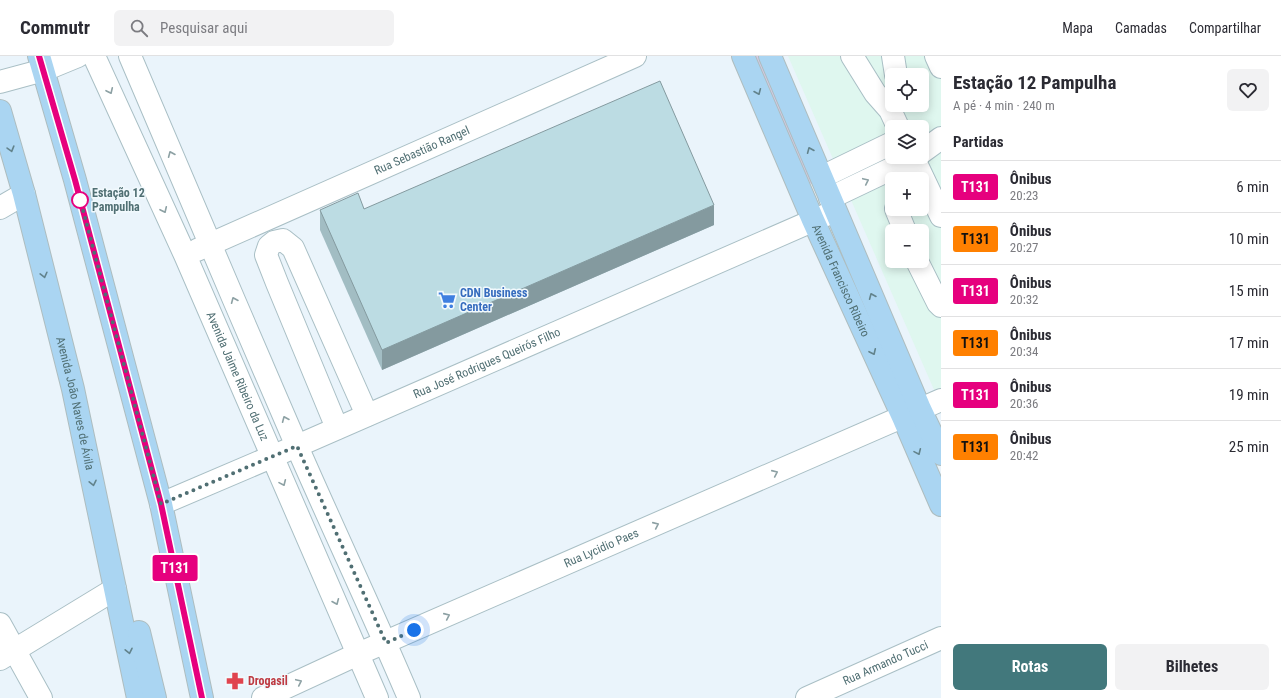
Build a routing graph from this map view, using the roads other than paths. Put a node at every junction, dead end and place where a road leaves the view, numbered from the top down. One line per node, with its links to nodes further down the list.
1 (78, 56): 10 (street)
2 (94, 56): 28 (street, Avenida Jaime Ribeiro da Luz, one-way to 28)
3 (130, 56): 27 (street, one-way to 3)
4 (635, 56): 27 (street, Rua Sebastião Rangel)
5 (743, 56): 26 (main road, Avenida Francisco Ribeiro, one-way to 26)
6 (770, 56): 21 (main road, Avenida Francisco Ribeiro, one-way to 6)
7 (852, 56): 14 (street)
8 (893, 56): 12 (street)
9 (936, 56): 11 (street)
10 (41, 63): 13 (street); 38 (main road)
11 (941, 67)
12 (895, 68)
13 (0, 82)
14 (885, 103)
15 (0, 112): 22 (main road, Avenida João Naves de Ávila, one-way to 22)
16 (941, 138): 18 (street, Rua José Rodrigues Queirós Filho)
17 (885, 146): 21 (street)
18 (929, 147)
19 (902, 164): 23 (street, Rua José Rodrigues Queirós Filho, one-way to 19)
20 (920, 164): 24 (street)
21 (822, 177): 23 (main road, Avenida Francisco Ribeiro)
22 (24, 194): 25 (street); 40 (main road, Avenida João Naves de Ávila, one-way to 40)
23 (833, 204): 26 (street, Rua José Rodrigues Queirós Filho); 32 (main road, Avenida Francisco Ribeiro, one-way to 23)
24 (939, 204)
25 (0, 208)
26 (813, 220): 32 (main road, Avenida Francisco Ribeiro, one-way to 32); 33 (street, Rua José Rodrigues Queirós Filho)
27 (210, 244): 28 (street, Rua Sebastião Rangel); 35 (street, one-way to 27)
28 (185, 255): 37 (street, Avenida Jaime Ribeiro da Luz)
29 (920, 268): 30 (street)
30 (941, 306)
31 (941, 400): 32 (street, Rua Lycidio Paes)
32 (911, 413): 36 (main road, Avenida Francisco Ribeiro); 39 (main road, Avenida Francisco Ribeiro, one-way to 39); 43 (street, Rua Lycidio Paes, one-way to 32)
33 (367, 415): 34 (street, Rua José Rodrigues Queirós Filho); 34 (street)
34 (337, 428): 35 (street, Rua José Rodrigues Queirós Filho)
35 (297, 446): 37 (street, Rua José Rodrigues Queirós Filho); 43 (street)
36 (941, 454)
37 (272, 456): 38 (street, Rua José Rodrigues Queirós Filho); 44 (street, Avenida Jaime Ribeiro da Luz, one-way to 44)
38 (161, 504): 49 (main road)
39 (941, 505)
40 (118, 598): 45 (street); 47 (main road, Avenida João Naves de Ávila, one-way to 47); 48 (main road)
41 (0, 624): 45 (street)
42 (941, 638): 53 (street, Rua Armando Tucci)
43 (386, 643): 44 (street, Rua Lycidio Paes); 52 (street)
44 (358, 654): 50 (street, Rua Lycidio Paes, one-way to 44); 51 (street, Avenida Jaime Ribeiro da Luz)
45 (8, 655): 46 (street)
46 (41, 698)
47 (138, 698)
48 (155, 698)
49 (202, 698)
50 (263, 698)
51 (377, 698)
52 (408, 698)
53 (808, 698)

